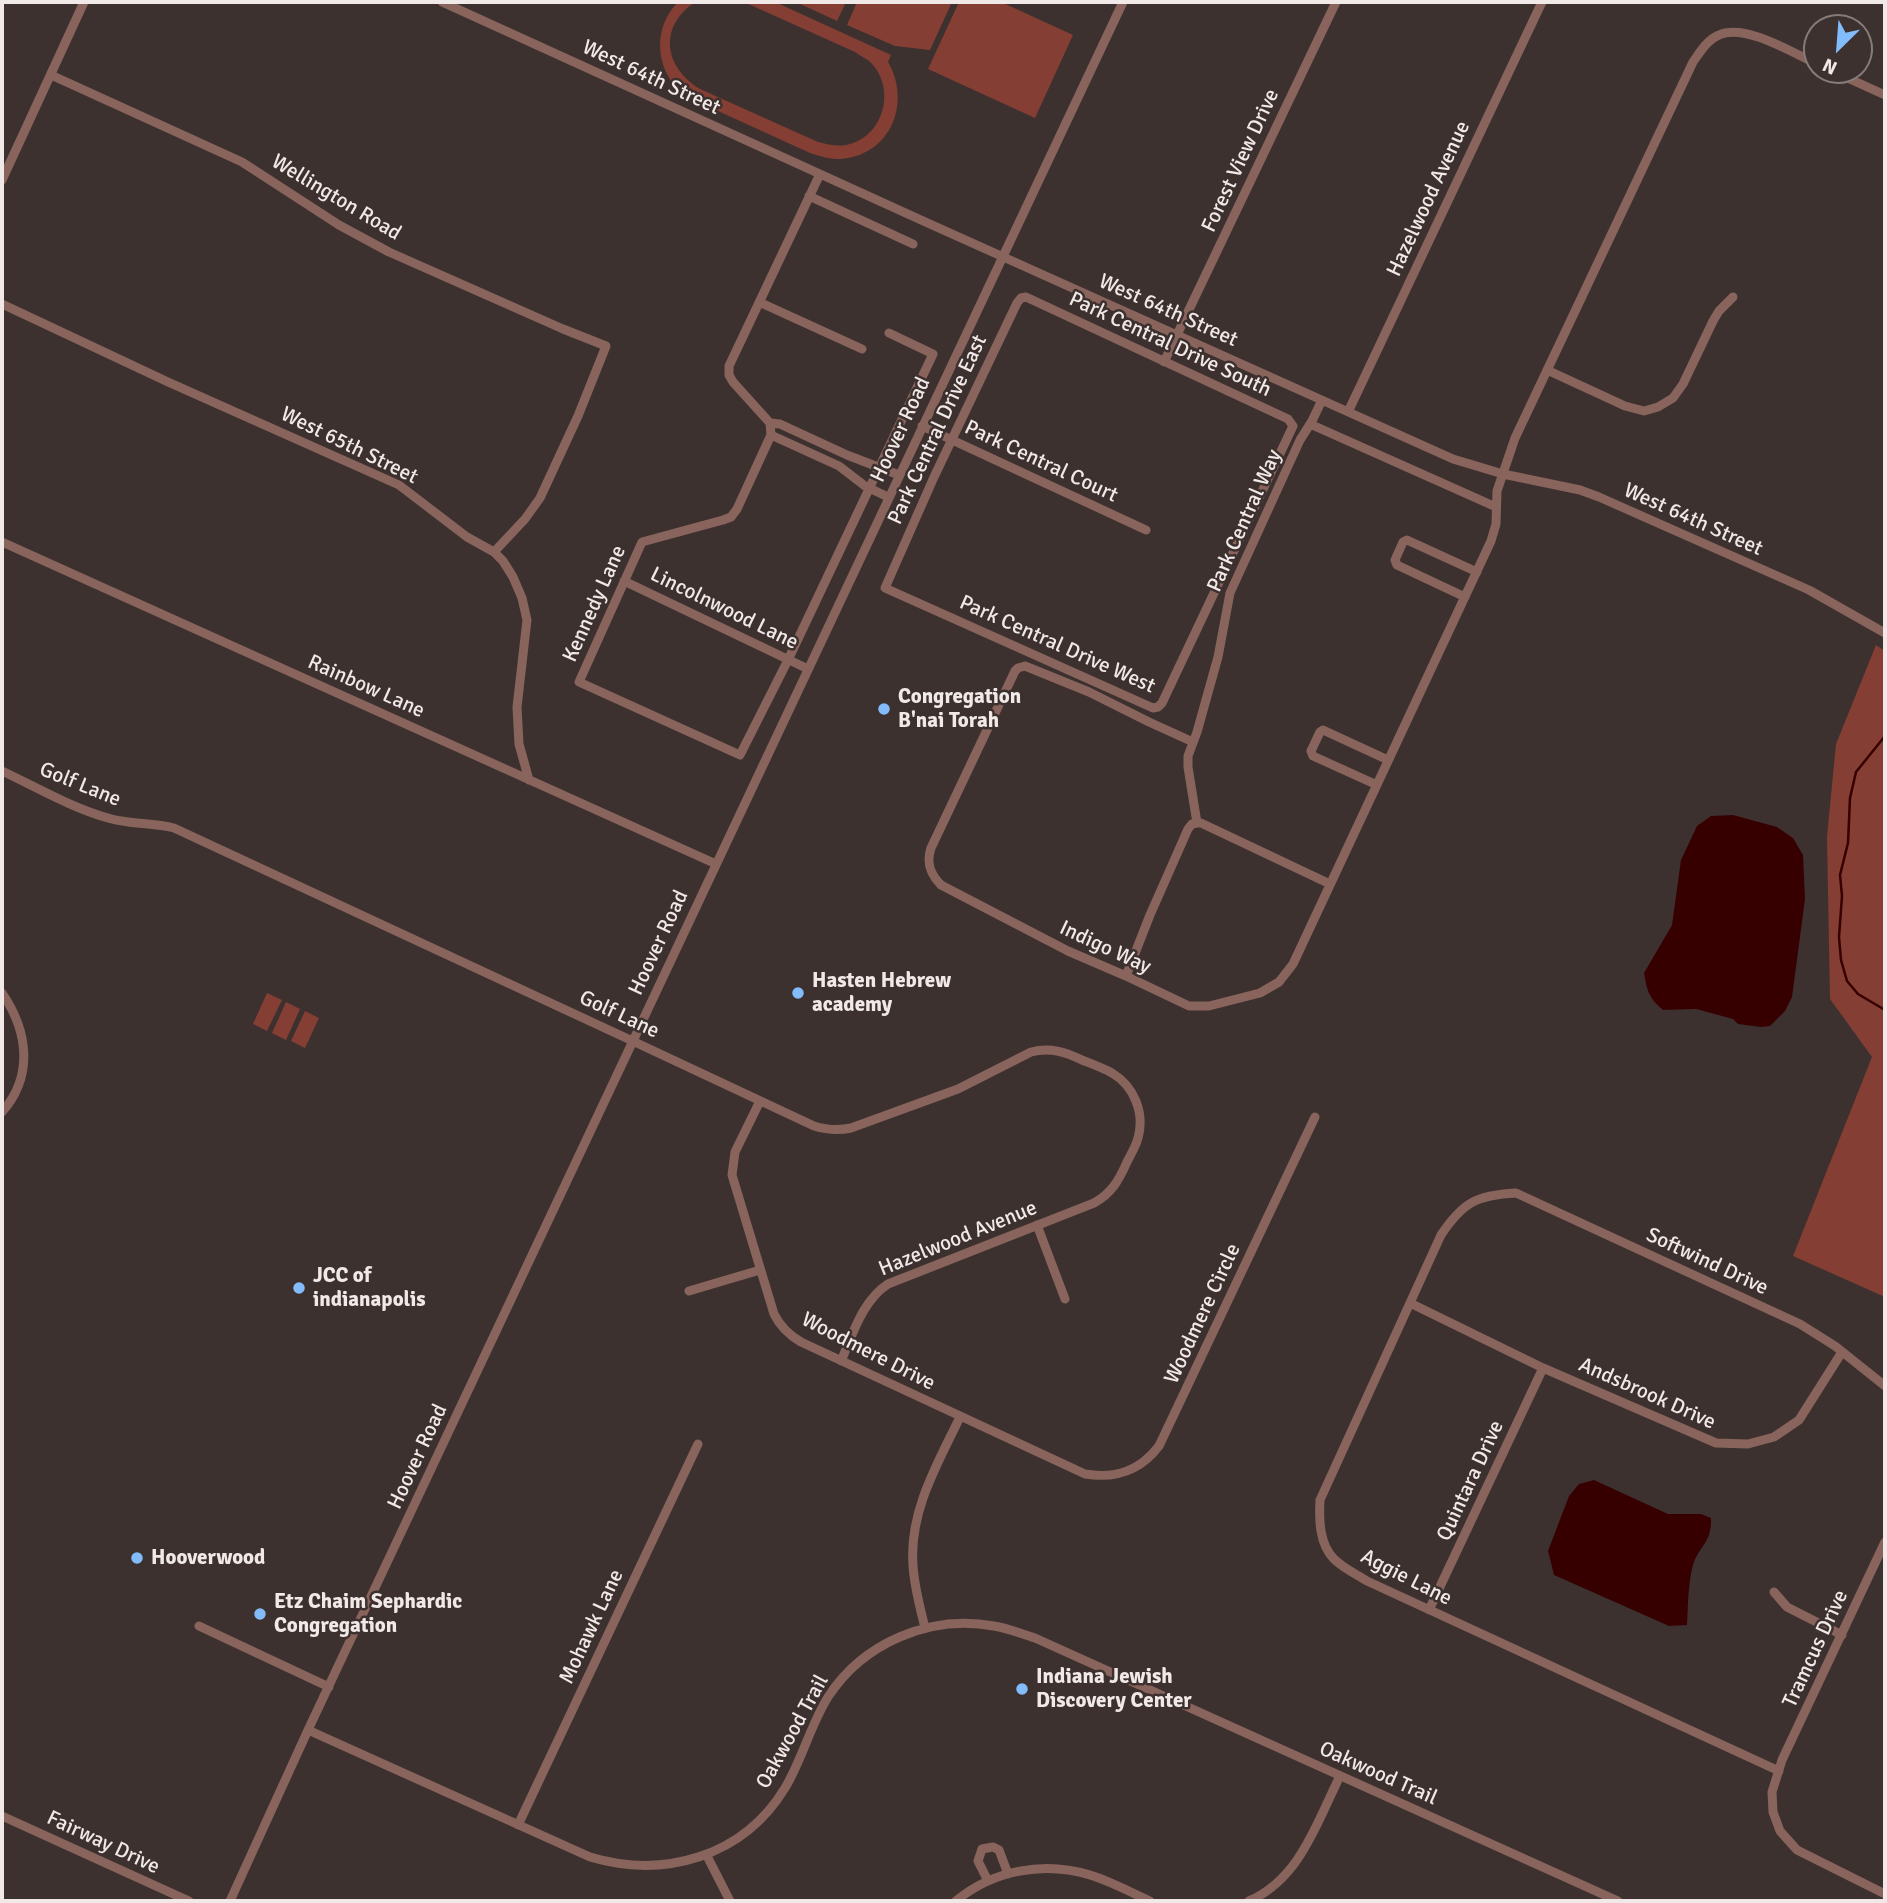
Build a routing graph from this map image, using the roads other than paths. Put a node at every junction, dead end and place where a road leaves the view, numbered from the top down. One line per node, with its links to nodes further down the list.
1 (85, 2): 7 (street)
2 (442, 2): 10 (street, West 64th Street)
3 (1123, 2): 14 (street, Hoover Road)
4 (1336, 2): 20 (street, Forest View Drive)
5 (1542, 2): 25 (street, Hazelwood Avenue)
6 (1803, 58): 23 (street)
7 (51, 75): 11 (street); 40 (street, Wellington Road)
8 (1862, 84): 9 (street)
9 (1885, 94)
10 (820, 174): 12 (street); 14 (street, West 64th Street)
11 (2, 180)
12 (809, 196): 13 (street); 17 (street)
13 (914, 244)
14 (1003, 257): 20 (street, West 64th Street); 29 (street, Hoover Road)
15 (1733, 297): 23 (street)
16 (1030, 299): 22 (street, Park Central Drive South); 31 (street, Park Central Drive East)
17 (759, 302): 21 (street); 26 (street)
18 (2, 304): 40 (street, West 65th Street)
19 (889, 333): 32 (street, Hoover Road)
20 (1178, 335): 22 (street, Forest View Drive); 24 (street, West 64th Street)
21 (862, 349)
22 (1164, 362): 27 (street, Park Central Drive South)
23 (1547, 370): 33 (street)
24 (1322, 400): 25 (street, West 64th Street); 28 (street, Park Central Way)
25 (1348, 412): 33 (street, West 64th Street)
26 (770, 423): 30 (street, Kennedy Lane); 32 (street)
27 (1292, 424): 43 (street, Park Central Drive West)
28 (1310, 424): 37 (street); 48 (street, Park Central Way)
29 (922, 426): 31 (street, Park Central Court); 34 (street, Hoover Road)
30 (771, 435): 35 (street); 42 (street, Kennedy Lane)
31 (952, 440): 38 (street, Park Central Court); 43 (street, Park Central Drive East)
32 (881, 467): 34 (street); 35 (street, Hoover Road)
33 (1503, 474): 37 (street); 45 (street, West 64th Street)
34 (899, 475): 36 (street, Hoover Road)
35 (870, 488): 36 (street); 46 (street, Hoover Road)
36 (888, 497): 47 (street, Hoover Road)
37 (1496, 507): 41 (street)
38 (1146, 530)
39 (2, 542): 52 (street, Rainbow Lane)
40 (494, 552): 52 (street, West 65th Street)
41 (1477, 572): 44 (street); 44 (street)
42 (624, 581): 46 (street, Lincolnwood Lane); 49 (street, Kennedy Lane)
43 (885, 588)
44 (1465, 597): 50 (street)
45 (1885, 634)
46 (788, 660): 47 (street, Lincolnwood Lane); 49 (street, Hoover Road)
47 (808, 669): 55 (street, Hoover Road)
48 (1193, 742): 54 (street, Park Central Way); 57 (street, Indigo Way)
49 (740, 755)
50 (1388, 760): 53 (street); 53 (street)
51 (2, 771): 59 (street, Golf Lane)
52 (529, 780): 55 (street, Rainbow Lane)
53 (1377, 785): 56 (street)
54 (1198, 823): 56 (street); 57 (street)
55 (716, 864): 59 (street, Hoover Road)
56 (1330, 884): 57 (street, Indigo Way)
57 (1126, 976)
58 (2, 993): 61 (street)
59 (633, 1041): 60 (street, Golf Lane); 83 (street, Hoover Road)
60 (760, 1101): 63 (street, Golf Lane); 66 (street, Woodmere Drive)
61 (4, 1110)
62 (1315, 1117): 76 (street, Woodmere Circle)
63 (1118, 1181): 65 (street, Hazelwood Avenue)
64 (1502, 1194): 69 (street, Aggie Lane); 70 (street, Softwind Drive)
65 (1037, 1225): 68 (street); 71 (street, Hazelwood Avenue)
66 (760, 1270): 67 (street); 71 (street, Woodmere Drive)
67 (689, 1291)
68 (1065, 1299)
69 (1410, 1303): 72 (street, Andsbrook Drive); 79 (street, Aggie Lane)
70 (1842, 1352): 72 (street, Andsbrook Drive); 73 (street, Softwind Drive)
71 (841, 1361): 74 (street, Woodmere Drive)
72 (1543, 1367): 79 (street, Quintara Drive)
73 (1885, 1386)
74 (960, 1417): 76 (street, Woodmere Drive); 81 (street)
75 (698, 1444): 88 (street, Mohawk Lane)
76 (1082, 1472)
77 (1885, 1542): 82 (street, Tramcus Drive)
78 (1774, 1592): 82 (street)
79 (1429, 1610): 85 (street, Aggie Lane)
80 (199, 1626): 83 (street)
81 (925, 1628): 86 (street, Oakwood Trail); 89 (street, Oakwood Trail)
82 (1842, 1634): 85 (street, Tramcus Drive)
83 (329, 1687): 84 (street, Hoover Road)
84 (308, 1730): 88 (street, Oakwood Trail); 94 (street, Hoover Road)
85 (1779, 1770): 92 (street, Tramcus Drive)
86 (1339, 1776): 98 (street); 99 (street, Oakwood Trail)
87 (2, 1816): 93 (street, Fairway Drive)
88 (519, 1825): 89 (street, Oakwood Trail)
89 (706, 1854): 95 (street)
90 (1008, 1874): 91 (street); 91 (street); 97 (street)
91 (988, 1881): 96 (street)
92 (1885, 1894)
93 (189, 1901)
94 (230, 1901)
95 (730, 1901)
96 (956, 1901)
97 (1150, 1901)
98 (1249, 1901)
99 (1618, 1901)

